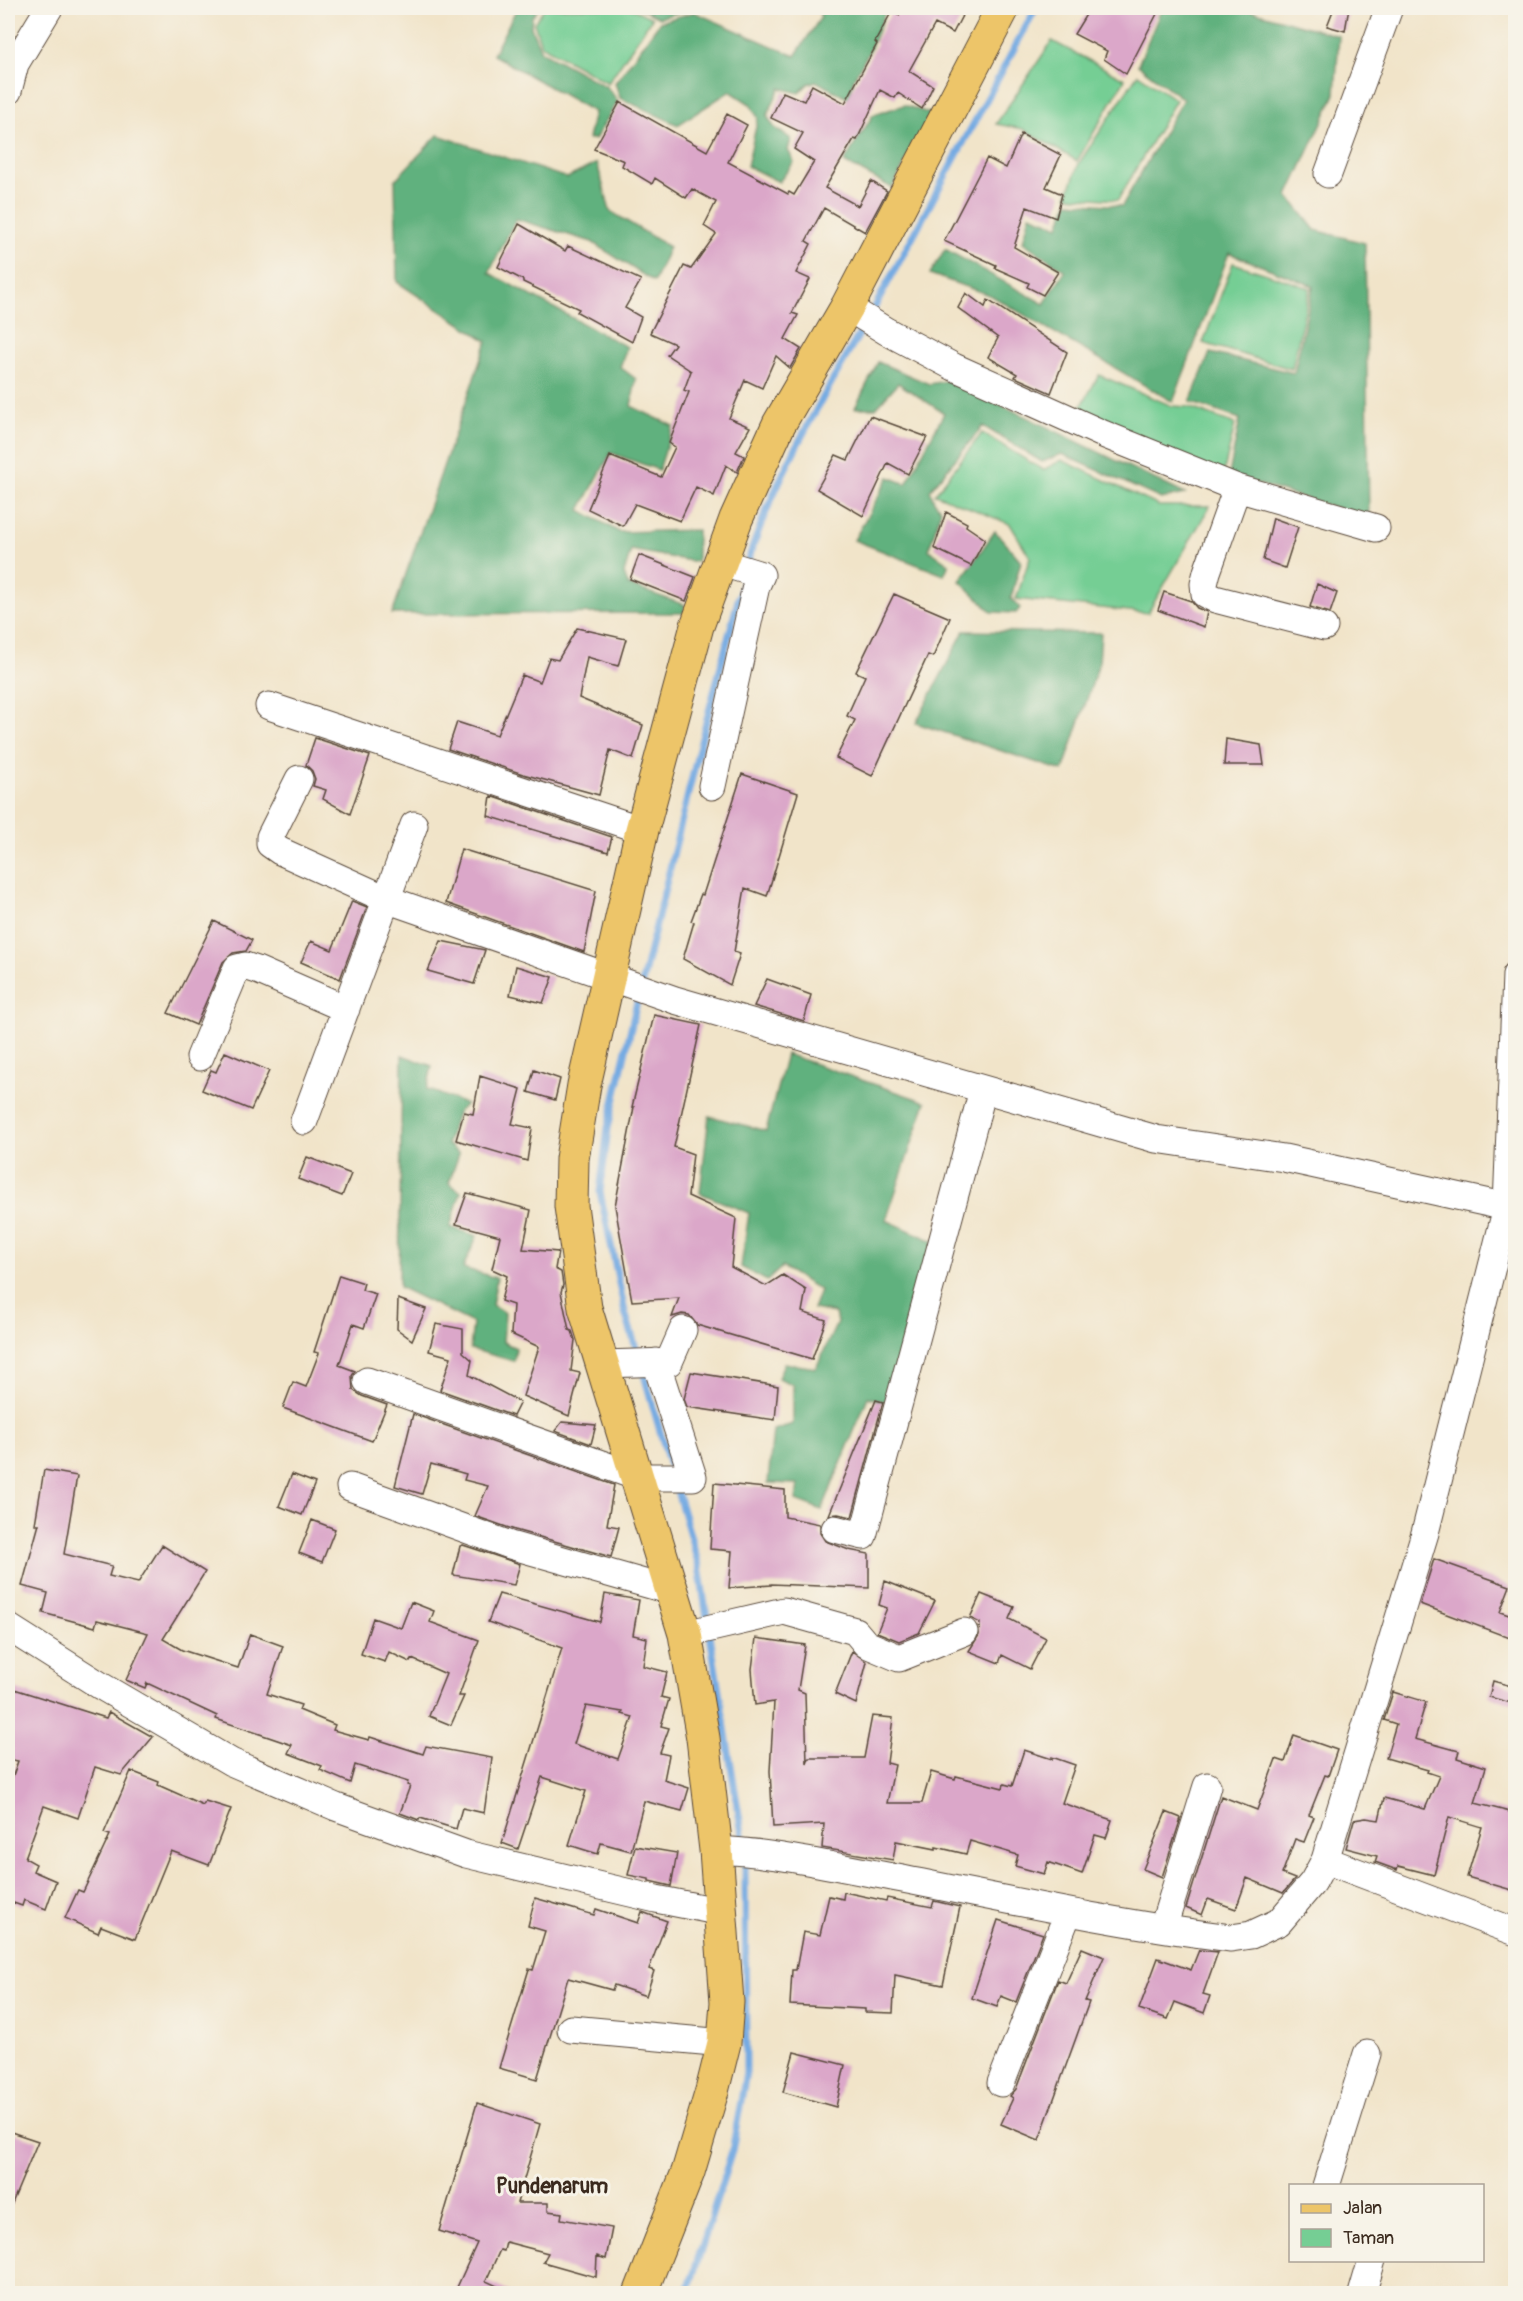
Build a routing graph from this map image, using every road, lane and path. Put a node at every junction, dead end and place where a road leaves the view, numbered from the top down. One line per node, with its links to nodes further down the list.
1 (49, 8): 4 (street)
2 (1003, 8): 6 (main road)
3 (1389, 8): 5 (street)
4 (8, 91)
5 (1328, 174)
6 (852, 311): 7 (street); 9 (main road)
7 (1237, 488): 8 (street); 10 (street)
8 (1376, 528)
9 (735, 567): 13 (street); 15 (main road)
10 (1324, 627)
11 (269, 706): 15 (street)
12 (299, 779): 16 (street)
13 (712, 786)
14 (414, 825): 16 (street)
15 (642, 830): 18 (main road)
16 (386, 899): 18 (street); 19 (street)
17 (1515, 975): 23 (street)
18 (615, 980): 21 (street); 25 (main road)
19 (346, 1009): 20 (street); 22 (street)
20 (200, 1057)
21 (983, 1090): 23 (street); 29 (street)
22 (304, 1121)
23 (1507, 1207): 36 (street)
24 (683, 1330): 25 (street)
25 (635, 1363): 27 (main road); 27 (street)
26 (367, 1381): 27 (street)
27 (661, 1477): 30 (main road)
28 (350, 1487): 30 (street)
29 (835, 1529)
30 (672, 1591): 33 (main road)
31 (8, 1627): 37 (street)
32 (964, 1632): 33 (street)
33 (691, 1633): 35 (main road)
34 (1207, 1786): 39 (street)
35 (723, 1851): 37 (main road); 38 (street)
36 (1324, 1860): 39 (street); 40 (street)
37 (722, 1912): 42 (main road)
38 (1068, 1913): 39 (street); 44 (street)
39 (1163, 1928)
40 (1515, 1932)
41 (571, 2029): 42 (street)
42 (724, 2043): 47 (main road)
43 (1367, 2054): 45 (street)
44 (1001, 2083)
45 (1327, 2184)
46 (1371, 2262): 48 (street)
47 (640, 2294)
48 (1362, 2294)

